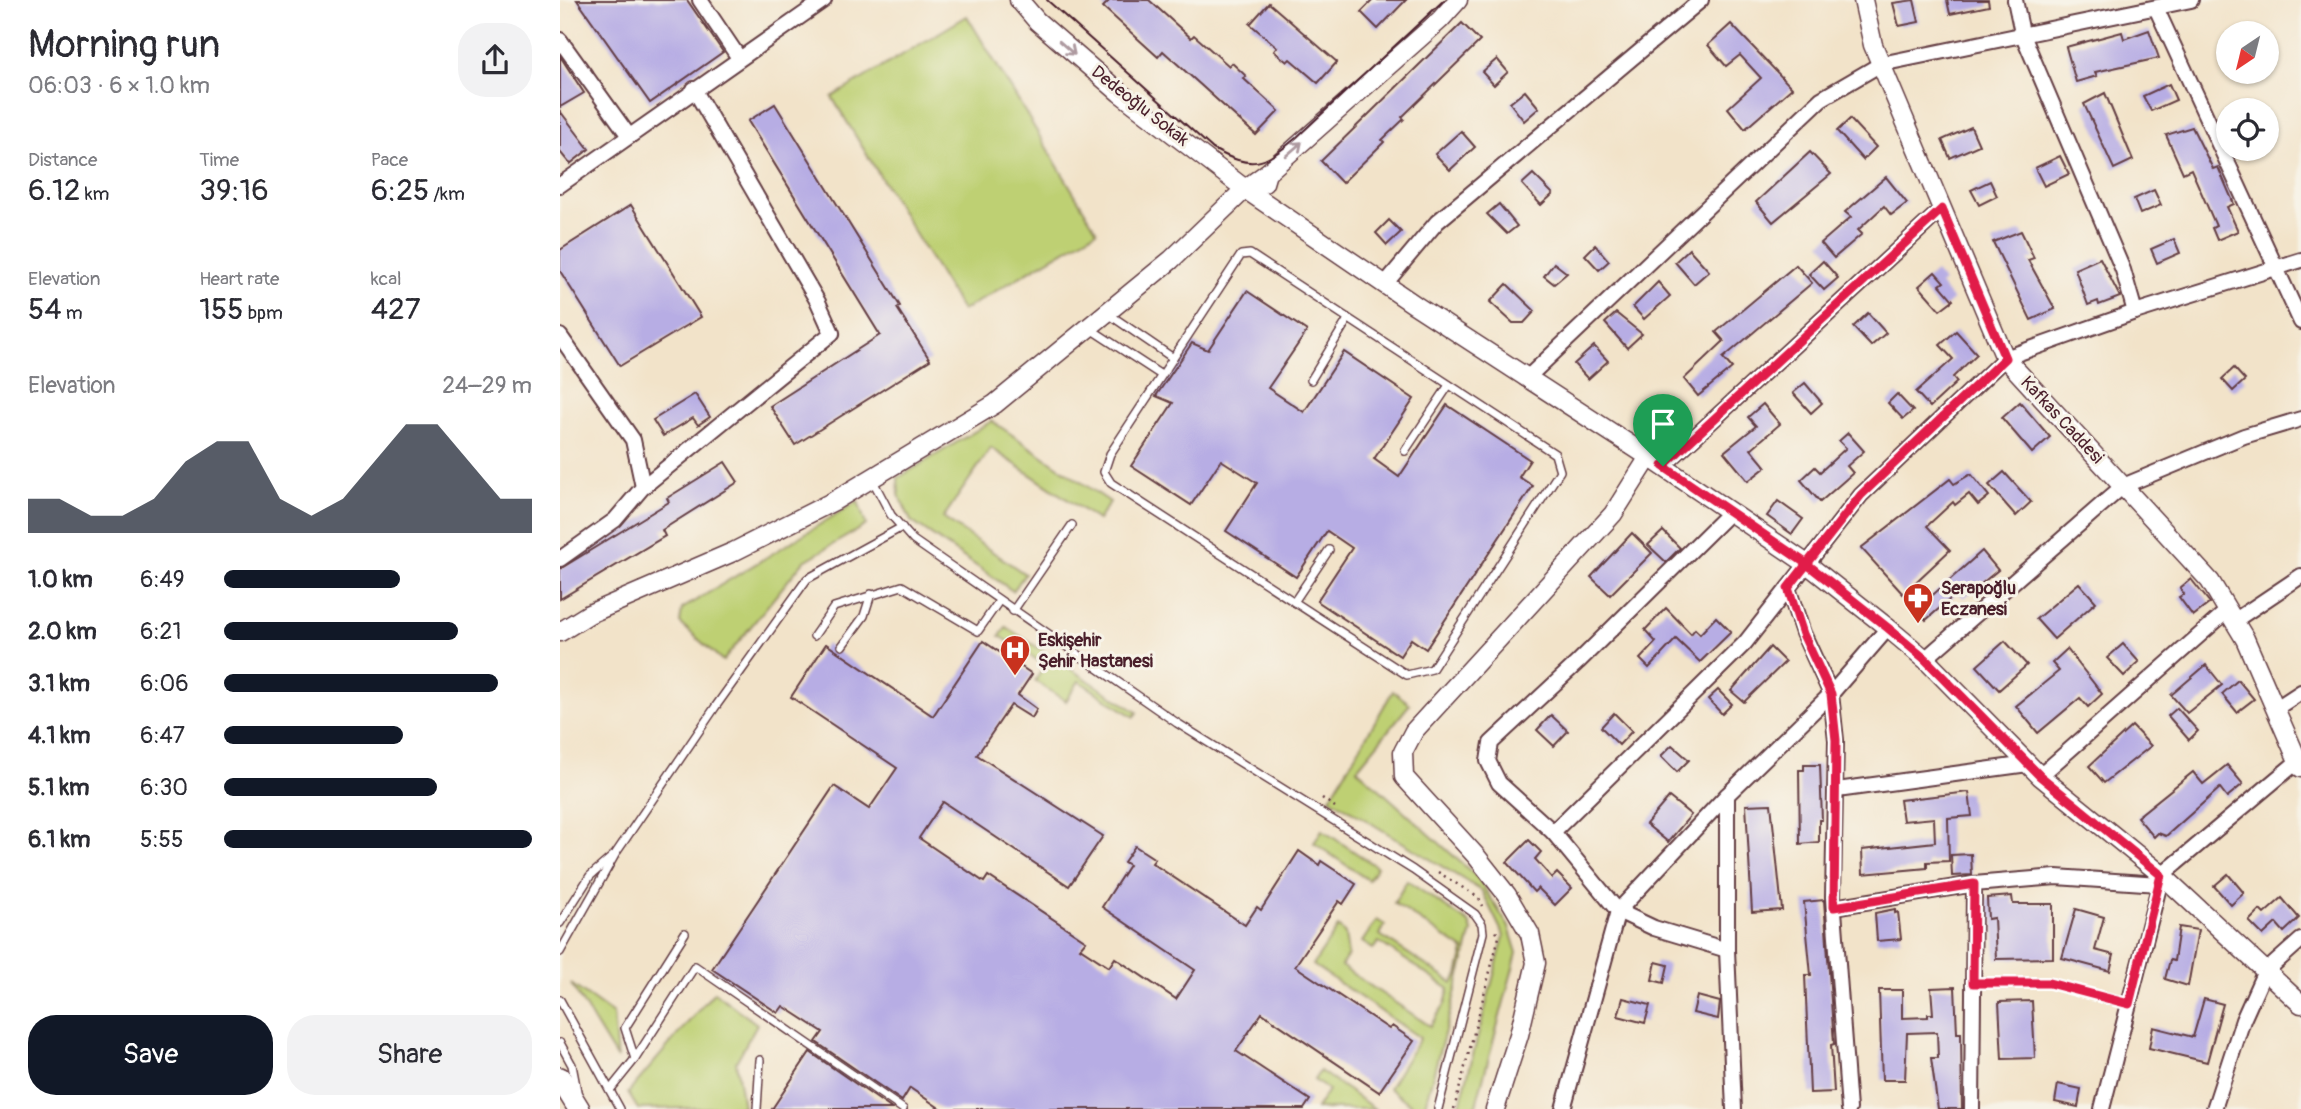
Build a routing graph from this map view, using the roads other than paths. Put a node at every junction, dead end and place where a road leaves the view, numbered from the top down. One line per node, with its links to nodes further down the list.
1 (700, 0): 12 (street)
2 (824, 0): 12 (street)
3 (1019, 0): 18 (street, Dedeoğlu Sokak, one-way to 18)
4 (1458, 0): 16 (street, one-way to 4)
5 (1701, 0): 23 (street)
6 (1863, 0): 13 (street, Kafkas Caddesi)
7 (2015, 0): 10 (street)
8 (2191, 0): 9 (street)
9 (2157, 9): 10 (street); 22 (street)
10 (2022, 33): 13 (street); 25 (street)
11 (560, 40): 15 (street)
12 (739, 58): 14 (street)
13 (1881, 64): 20 (street, Kafkas Caddesi); 33 (street)
14 (694, 89): 15 (street); 41 (street)
15 (629, 136): 17 (street)
16 (1267, 173): 18 (street); 19 (street)
17 (560, 185)
18 (1245, 189): 19 (street, Dedeoğlu Sokak); 24 (street)
19 (1268, 204): 23 (street, Dedeoğlu Sokak)
20 (1942, 209): 31 (street, Kafkas Caddesi); 38 (street)
21 (2301, 260): 22 (street)
22 (2276, 268): 25 (street); 27 (street)
23 (1385, 284): 33 (street, Dedeoğlu Sokak)
24 (1106, 312): 28 (street); 30 (lane)
25 (2135, 312): 31 (street)
26 (1348, 319): 30 (lane); 34 (lane); 35 (lane)
27 (2301, 322)
28 (1088, 327): 32 (lane); 39 (street)
29 (560, 336): 41 (street)
30 (1173, 358): 32 (lane)
31 (2005, 358): 40 (street, Kafkas Caddesi); 47 (street)
32 (1161, 375): 52 (lane)
33 (1526, 379): 38 (street, Dedeoğlu Sokak)
34 (1311, 380)
35 (1449, 385): 37 (lane); 52 (lane)
36 (2301, 419): 40 (street)
37 (1405, 451)
38 (1656, 461): 42 (street); 93 (street)
39 (871, 478): 44 (lane); 56 (street)
40 (2123, 486): 54 (street, Kafkas Caddesi); 59 (street)
41 (643, 487): 46 (street)
42 (1731, 512): 47 (street); 67 (street)
43 (1072, 525): 53 (lane)
44 (902, 527): 51 (lane); 68 (lane)
45 (1329, 550): 52 (lane)
46 (560, 559)
47 (1807, 564): 49 (street); 55 (street)
48 (2301, 576): 54 (street)
49 (1788, 588): 61 (street); 67 (street)
50 (871, 594): 51 (lane); 57 (lane); 58 (lane)
51 (999, 601): 53 (lane)
52 (1294, 602)
53 (1013, 611): 92 (lane)
54 (2231, 616): 62 (street, Kafkas Caddesi); 64 (street)
55 (1888, 628): 59 (street); 61 (street)
56 (560, 632)
57 (814, 636)
58 (842, 646)
59 (1925, 659): 64 (street)
60 (2301, 692): 62 (street)
61 (1831, 694): 65 (street); 66 (street)
62 (2275, 709): 63 (street, Kafkas Caddesi)
63 (2300, 765): 69 (street)
64 (2034, 770): 65 (street); 69 (street)
65 (1836, 790): 71 (street)
66 (1727, 795): 72 (street); 76 (street)
67 (1553, 832): 72 (street)
68 (616, 853): 73 (lane); 77 (lane)
69 (2160, 880): 70 (street); 78 (street); 81 (street)
70 (1974, 884): 71 (street); 79 (street)
71 (1834, 907): 96 (street)
72 (1618, 911): 76 (street); 94 (street)
73 (560, 923)
74 (685, 933): 84 (lane)
75 (2301, 940): 78 (street)
76 (1727, 950): 95 (street)
77 (560, 952)
78 (2264, 973): 82 (street); 99 (street)
79 (1973, 983): 81 (lane); 97 (street)
80 (560, 1000): 87 (lane)
81 (2129, 1004): 98 (street)
82 (2301, 1004)
83 (560, 1043): 88 (lane)
84 (635, 1059): 87 (lane); 91 (lane)
85 (760, 1060): 90 (lane)
86 (560, 1078): 88 (main road)
87 (610, 1090): 89 (lane)
88 (579, 1109)
89 (620, 1109)
90 (757, 1109)
91 (903, 1109)
92 (1438, 1109)
93 (1495, 1109)
94 (1563, 1109)
95 (1734, 1109)
96 (1849, 1109)
97 (1972, 1109)
98 (2102, 1109)
99 (2214, 1109)

